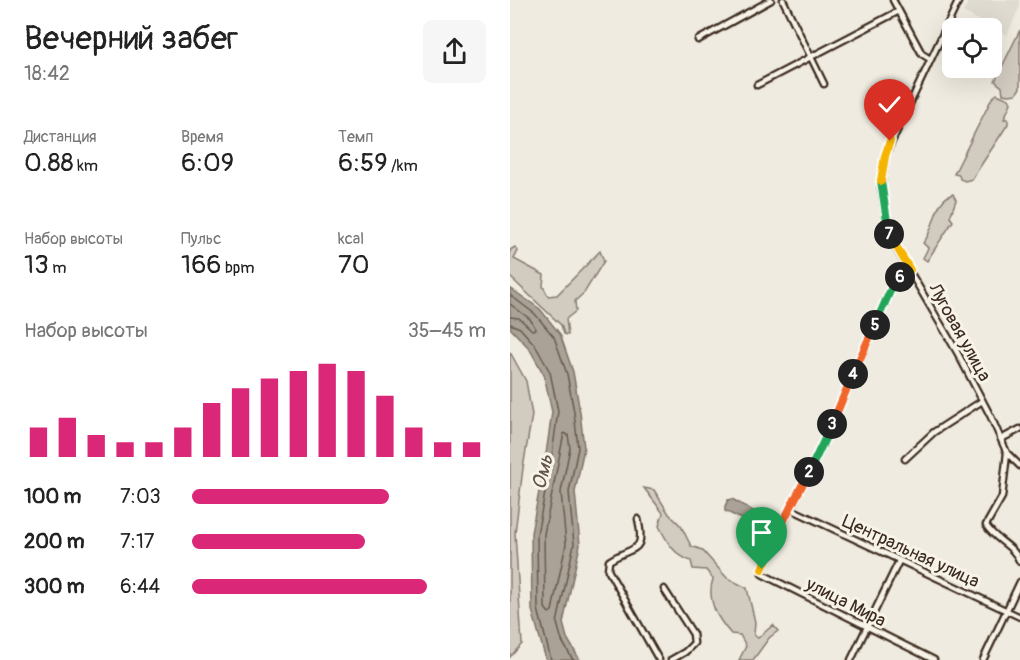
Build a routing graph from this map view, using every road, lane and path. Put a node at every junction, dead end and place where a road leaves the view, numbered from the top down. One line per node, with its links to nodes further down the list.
1 (771, 0): 6 (street)
2 (783, 0): 7 (street)
3 (893, 0): 5 (street)
4 (959, 0): 8 (street, Луговая улица)
5 (899, 12): 7 (street); 8 (street)
6 (698, 40)
7 (810, 56): 9 (street); 10 (street)
8 (930, 59): 11 (street, Луговая улица)
9 (824, 84)
10 (757, 85)
11 (910, 271): 12 (street, Луговая улица); 18 (street, улица Мира)
12 (982, 401): 14 (street, Луговая улица); 16 (street)
13 (1020, 429): 14 (street)
14 (1001, 439): 15 (street, Луговая улица)
15 (1006, 453): 17 (street, Луговая улица); 21 (street)
16 (905, 459)
17 (1020, 466)
18 (791, 508): 20 (street, Центральная улица); 26 (street, улица Мира)
19 (638, 519): 27 (street)
20 (899, 561): 24 (street, Центральная улица); 26 (street)
21 (1020, 562)
22 (1020, 582): 24 (street)
23 (664, 589): 28 (street)
24 (1006, 610): 25 (street, Центральная улица); 31 (street)
25 (1020, 616)
26 (866, 628): 29 (street); 30 (street, улица Мира)
27 (659, 660)
28 (671, 660)
29 (851, 660)
30 (933, 660)
31 (983, 660)

